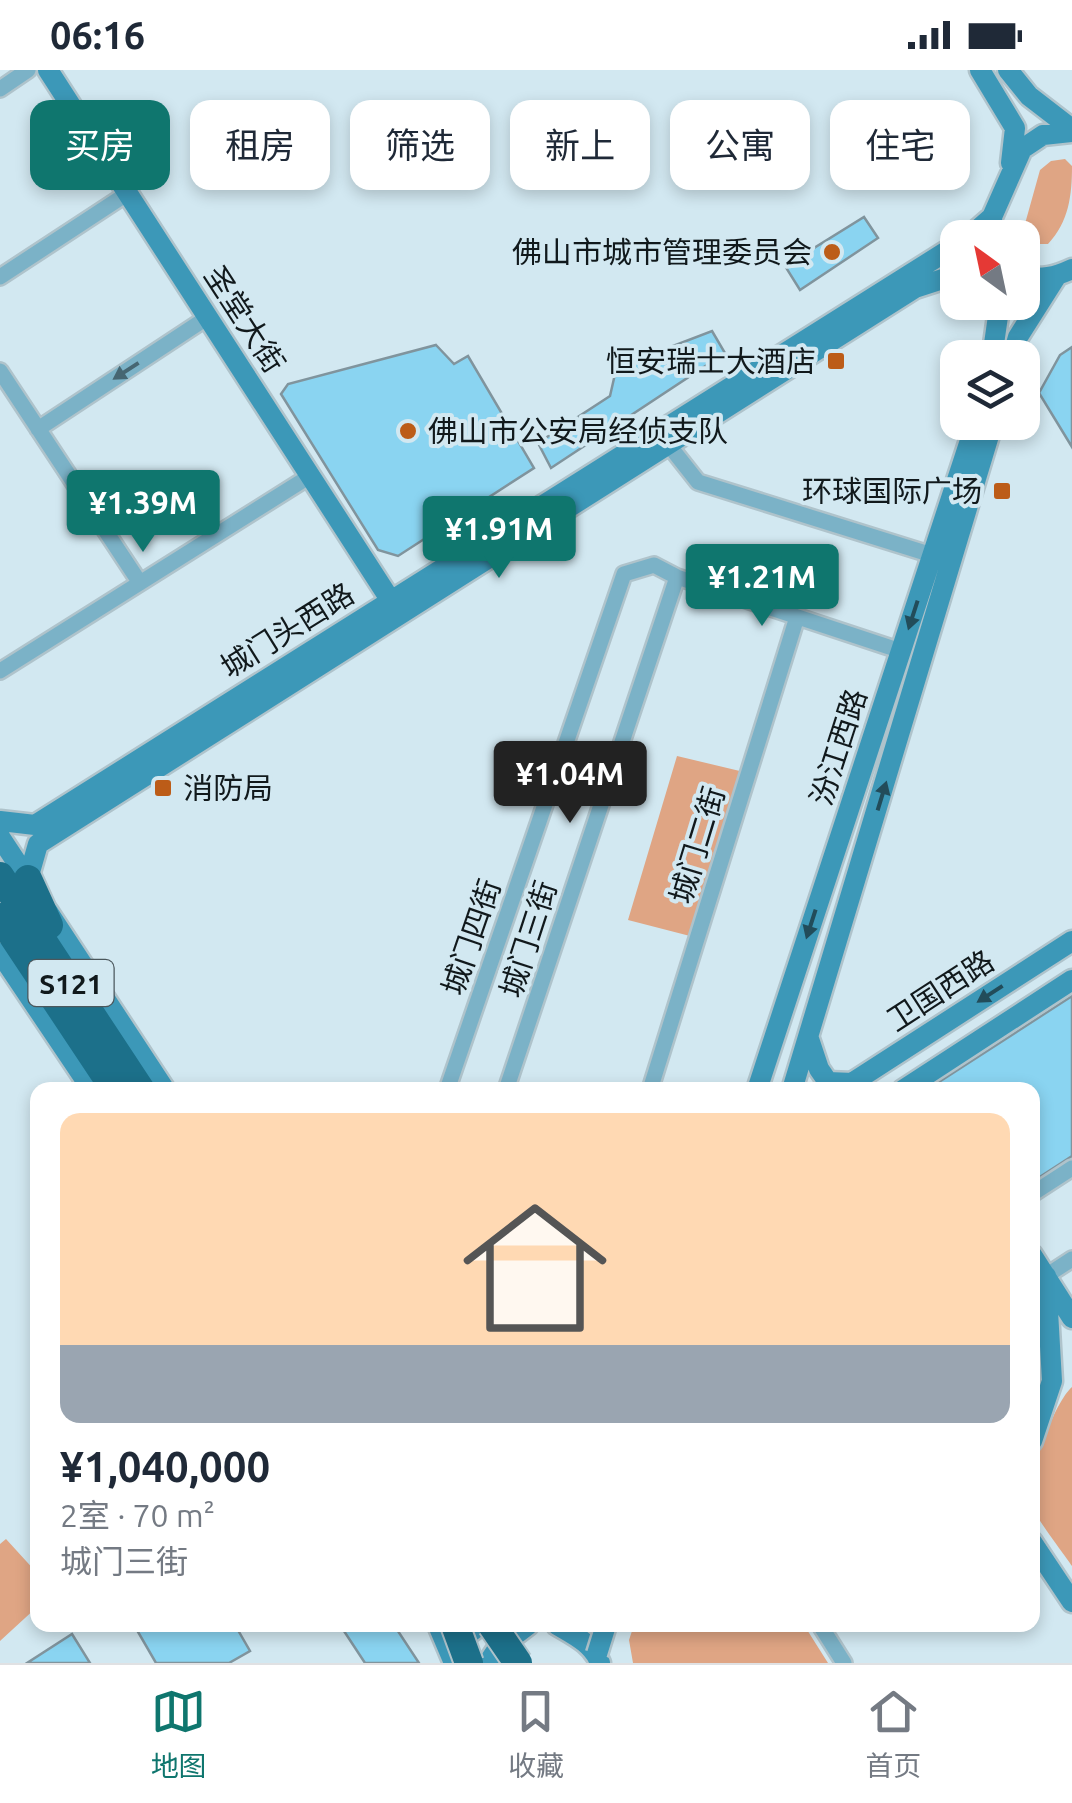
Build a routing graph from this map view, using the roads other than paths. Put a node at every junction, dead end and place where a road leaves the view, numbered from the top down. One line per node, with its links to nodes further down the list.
1 (28, 70): 5 (street)
2 (48, 70): 8 (main road, 圣堂大街)
3 (980, 70): 7 (main road)
4 (1008, 70): 6 (main road)
5 (0, 89)
6 (1072, 130): 7 (main road)
7 (1008, 176): 9 (main road)
8 (128, 193): 12 (street); 14 (main road, 圣堂大街)
9 (994, 220)
10 (940, 255): 25 (main road, 城门头西路)
11 (1064, 273): 15 (main road)
12 (0, 277)
13 (940, 281): 20 (main road, 城门头西路)
14 (208, 317): 17 (street, one-way to 17); 21 (main road, 圣堂大街)
15 (1017, 340)
16 (0, 371): 17 (street)
17 (38, 429): 24 (street)
18 (970, 440): 22 (main road, 汾江西路)
19 (988, 440): 36 (main road, 汾江西路, one-way to 19)
20 (668, 444): 22 (street); 31 (main road, 城门头西路)
21 (310, 476): 24 (street); 25 (main road, 圣堂大街)
22 (932, 555): 27 (main road, 汾江西路, one-way to 27)
23 (677, 577): 26 (street); 42 (street, 城门四街); 43 (street, 城门三街)
24 (140, 583): 28 (street)
25 (391, 600): 29 (main road, 城门头西路)
26 (797, 617): 27 (street); 44 (street, 城门二街)
27 (901, 651): 45 (main road, 汾江西路, one-way to 45)
28 (0, 671)
29 (0, 821)
30 (0, 837): 31 (main road)
31 (14, 878): 40 (highway, S121); 41 (main road)
32 (0, 917): 39 (highway, S121)
33 (1072, 941): 48 (main road, 卫国西路, one-way to 48)
34 (0, 951): 37 (main road); 38 (highway)
35 (1072, 980): 49 (main road)
36 (809, 1039): 46 (main road, 汾江西路); 47 (main road)
37 (87, 1082)
38 (94, 1082)
39 (111, 1082)
40 (136, 1082)
41 (159, 1082)
42 (450, 1082)
43 (509, 1082)
44 (652, 1082)
45 (760, 1082)
46 (795, 1082)
47 (828, 1082)
48 (853, 1082)
49 (922, 1082)
50 (1072, 1168): 51 (street)
51 (1040, 1189)
52 (1072, 1259): 54 (street)
53 (1040, 1267): 54 (main road)
54 (1046, 1276): 55 (main road); 57 (main road)
55 (1072, 1318)
56 (1072, 1328): 57 (main road)
57 (1049, 1338): 59 (main road)
58 (1072, 1371): 59 (main road)
59 (1052, 1381): 60 (main road)
60 (1040, 1416)
61 (1040, 1552): 62 (main road)
62 (1069, 1590)
63 (442, 1632): 75 (main road)
64 (456, 1632): 75 (highway, bridge)
65 (469, 1632): 75 (main road)
66 (477, 1632): 77 (highway)
67 (497, 1632): 78 (highway, bridge)
68 (519, 1632): 76 (main road)
69 (569, 1632): 74 (main road)
70 (587, 1632): 74 (main road)
71 (606, 1632): 74 (main road, bridge)
72 (613, 1632): 74 (main road)
73 (824, 1632): 79 (street)
74 (604, 1657)
75 (459, 1662)
76 (488, 1663)
77 (499, 1663)
78 (518, 1663)
79 (844, 1663)

